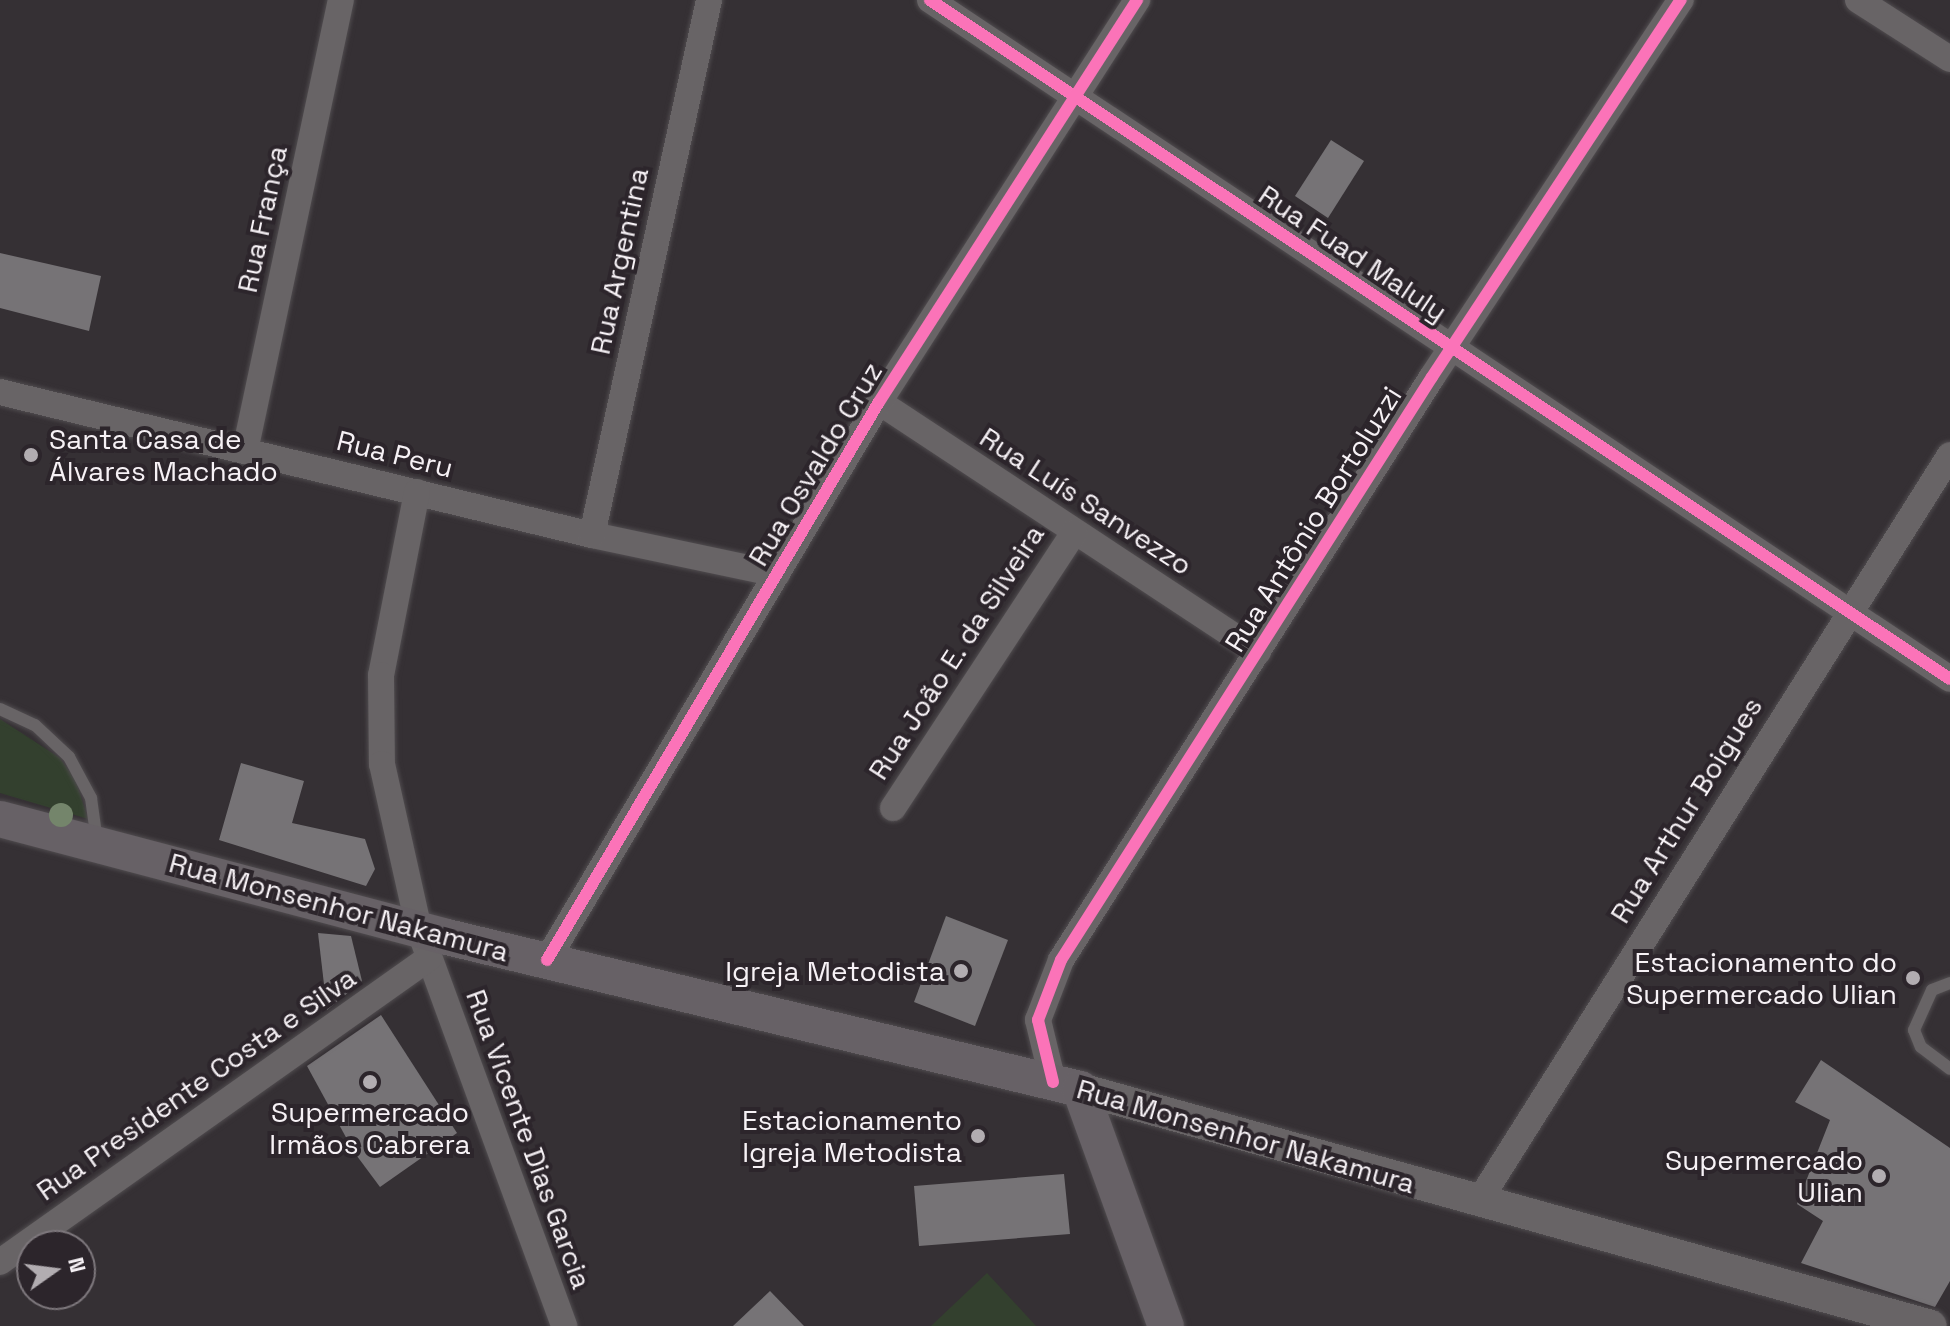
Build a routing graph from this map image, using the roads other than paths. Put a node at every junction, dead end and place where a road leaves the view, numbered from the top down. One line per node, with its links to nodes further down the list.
1 (341, 0): 12 (street, Rua França)
2 (709, 0): 16 (street, Rua Argentina)
3 (930, 0): 8 (street, Rua Fuad Maluly)
4 (1137, 0): 8 (street, Rua Osvaldo Cruz)
5 (1681, 0): 9 (street, Rua Antônio Bortoluzzi)
6 (1858, 0): 7 (street)
7 (1950, 59)
8 (1078, 99): 9 (street, Rua Fuad Maluly); 11 (street, Rua Osvaldo Cruz)
9 (1452, 347): 18 (street, Rua Fuad Maluly); 19 (street, Rua Antônio Bortoluzzi)
10 (0, 392): 12 (street, Rua Peru)
11 (879, 402): 15 (street, Rua Luís Sanvezzo); 17 (street, Rua Osvaldo Cruz)
12 (245, 451): 14 (street, Rua Peru)
13 (1950, 455): 18 (street, Rua Arthur Boigues)
14 (417, 492): 16 (street, Rua Peru); 25 (street, Rua Vicente Dias Garcia)
15 (1074, 532): 19 (street, Rua Luís Sanvezzo); 22 (street, Rua João E. da Silveira)
16 (592, 535): 17 (street, Rua Peru)
17 (777, 574): 26 (street, Rua Osvaldo Cruz)
18 (1847, 614): 20 (street, Rua Fuad Maluly); 30 (street, Rua Arthur Boigues)
19 (1258, 652): 29 (street, Rua Antônio Bortoluzzi)
20 (1950, 679)
21 (0, 709): 24 (lane)
22 (893, 808)
23 (0, 819): 24 (main road, Rua Monsenhor Nakamura)
24 (97, 844): 25 (main road, Rua Monsenhor Nakamura)
25 (424, 944): 26 (main road, Rua Monsenhor Nakamura); 31 (street, Rua Presidente Costa e Silva); 32 (street, Rua Vicente Dias Garcia)
26 (547, 960): 29 (main road, Rua Monsenhor Nakamura)
27 (1950, 983): 28 (lane)
28 (1950, 1069)
29 (1067, 1086): 30 (street, Rua Monsenhor Nakamura); 33 (main road)
30 (1479, 1201): 34 (street, Rua Monsenhor Nakamura)
31 (0, 1262)
32 (564, 1326)
33 (1166, 1326)
34 (1931, 1326)

